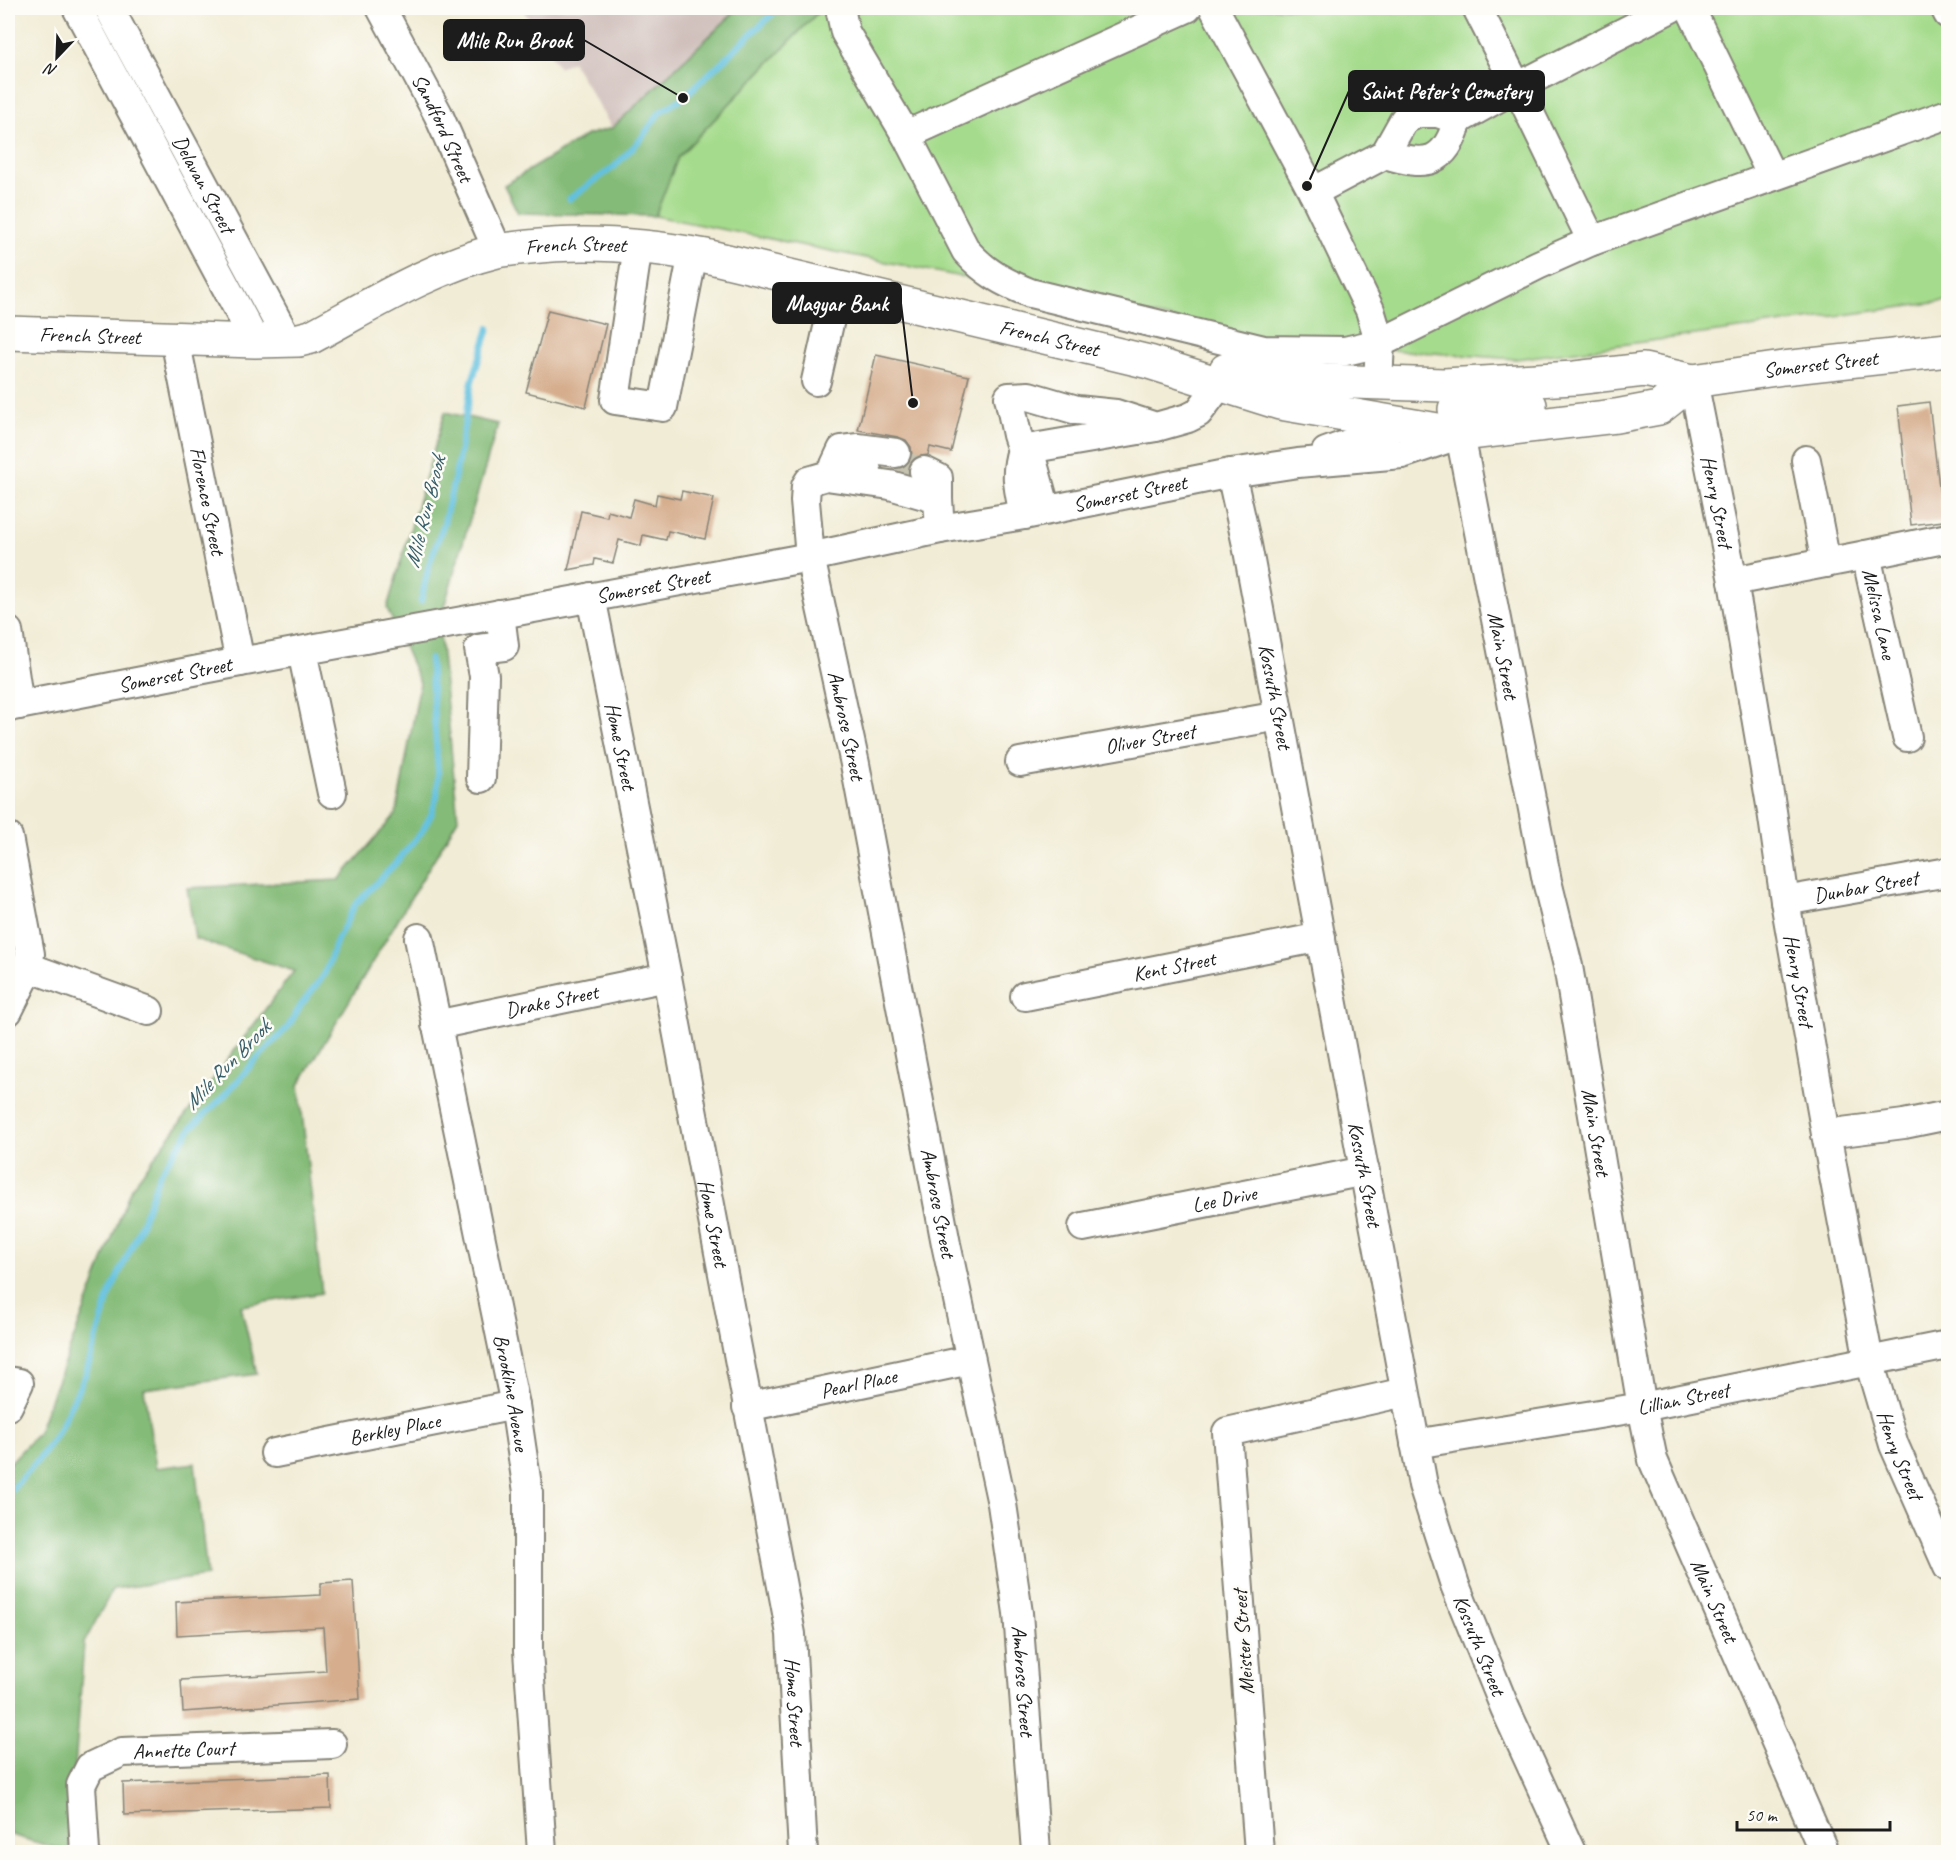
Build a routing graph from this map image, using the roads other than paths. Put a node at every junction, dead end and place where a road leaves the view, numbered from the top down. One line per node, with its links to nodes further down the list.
1 (77, 8): 12 (street, Delavan Street)
2 (381, 8): 22 (street, Sandford Street)
3 (843, 8): 16 (street)
4 (1186, 8): 16 (street)
5 (1214, 8): 19 (street)
6 (1477, 8): 13 (street)
7 (1671, 8): 13 (street)
8 (1689, 8): 18 (street)
9 (1946, 8): 10 (street)
10 (1948, 14)
11 (115, 17): 12 (street, Delavan Street); 28 (street, Delavan Street)
12 (96, 41): 27 (street, Delavan Street)
13 (1517, 87): 15 (street); 20 (street)
14 (1948, 114): 18 (street)
15 (1458, 120): 17 (street); 17 (street)
16 (906, 135): 29 (street)
17 (1385, 154): 19 (street)
18 (1772, 176): 20 (street)
19 (1313, 192): 29 (street)
20 (1592, 241): 29 (street)
21 (638, 246): 22 (main road, French Street); 23 (main road, French Street); 23 (street)
22 (498, 251): 28 (main road, French Street)
23 (693, 253): 24 (main road, French Street)
24 (835, 286): 31 (main road, French Street); 33 (street)
25 (8, 333): 26 (main road, French Street)
26 (175, 339): 27 (main road, French Street); 58 (street, Florence Street)
27 (255, 341): 28 (main road, French Street)
28 (288, 341)
29 (1380, 343): 35 (street)
30 (1948, 350): 34 (main road, Somerset Street)
31 (1149, 362): 32 (main road, French Street); 35 (main road, French Street)
32 (1187, 374): 36 (main road, French Street); 38 (street)
33 (816, 381)
34 (1693, 381): 37 (main road, Somerset Street); 37 (main road, Somerset Street); 53 (street, Henry Street)
35 (1378, 383): 37 (main road, French Street)
36 (1220, 384): 38 (street); 39 (main road, French Street)
37 (1455, 410): 39 (main road, French Street); 44 (street, Somerset Street); 86 (street, Main Street)
38 (1188, 418): 40 (street)
39 (1402, 424): 44 (street, Somerset Street)
40 (1156, 427): 41 (street); 41 (street)
41 (1022, 450): 47 (street)
42 (896, 454): 45 (street)
43 (1806, 460): 52 (street)
44 (1298, 463): 46 (street, Somerset Street)
45 (835, 464): 48 (street); 51 (street, Ambrose Street)
46 (1231, 473): 47 (street, Somerset Street); 60 (street, Kossuth Street)
47 (1035, 512): 48 (street, Somerset Street)
48 (940, 529): 51 (street, Somerset Street)
49 (1948, 538): 50 (street)
50 (1866, 555): 52 (street, Melissa Lane); 61 (street, Melissa Lane)
51 (810, 557): 54 (street, Somerset Street); 81 (street, Ambrose Street)
52 (1826, 563): 53 (street, Melissa Lane)
53 (1733, 581): 67 (street, Henry Street)
54 (591, 597): 55 (street, Somerset Street); 71 (street, Home Street)
55 (500, 614): 57 (street, Somerset Street); 63 (street)
56 (8, 631): 59 (street)
57 (302, 651): 58 (street, Somerset Street); 64 (street)
58 (240, 662): 59 (street, Somerset Street)
59 (13, 706)
60 (1279, 716): 62 (street, Oliver Street); 68 (street, Kossuth Street)
61 (1906, 737)
62 (1020, 762)
63 (481, 778)
64 (332, 793)
65 (8, 837): 70 (street)
66 (1948, 872): 67 (street, Dunbar Street)
67 (1785, 901): 77 (street, Henry Street)
68 (1321, 937): 72 (street, Kent Street); 78 (street, Kossuth Street)
69 (419, 938): 75 (street, Brookline Avenue)
70 (28, 967): 73 (street); 74 (street)
71 (667, 977): 75 (street, Drake Street); 85 (street, Home Street)
72 (1025, 996)
73 (8, 1011)
74 (149, 1011)
75 (436, 1025): 84 (street, Brookline Avenue)
76 (1948, 1115): 77 (street)
77 (1826, 1134): 82 (street, Henry Street)
78 (1365, 1171): 79 (street, Lee Drive); 83 (street, Kossuth Street)
79 (1083, 1227)
80 (1948, 1345): 82 (street, Lillian Street)
81 (970, 1360): 85 (street, Pearl Place); 94 (street, Ambrose Street)
82 (1869, 1361): 86 (street, Lillian Street); 89 (street, Henry Street)
83 (1405, 1392): 87 (street, Kossuth Street); 95 (street, Meister Street)
84 (515, 1405): 88 (street, Berkley Place); 92 (street, Brookline Avenue)
85 (747, 1407): 93 (street, Home Street)
86 (1642, 1407): 87 (street, Lillian Street); 97 (street, Main Street)
87 (1415, 1444): 96 (street, Kossuth Street)
88 (275, 1453)
89 (1948, 1567)
90 (332, 1744): 91 (street, Annette Court)
91 (85, 1852)
92 (542, 1852)
93 (803, 1852)
94 (1036, 1852)
95 (1259, 1852)
96 (1570, 1852)
97 (1824, 1852)

